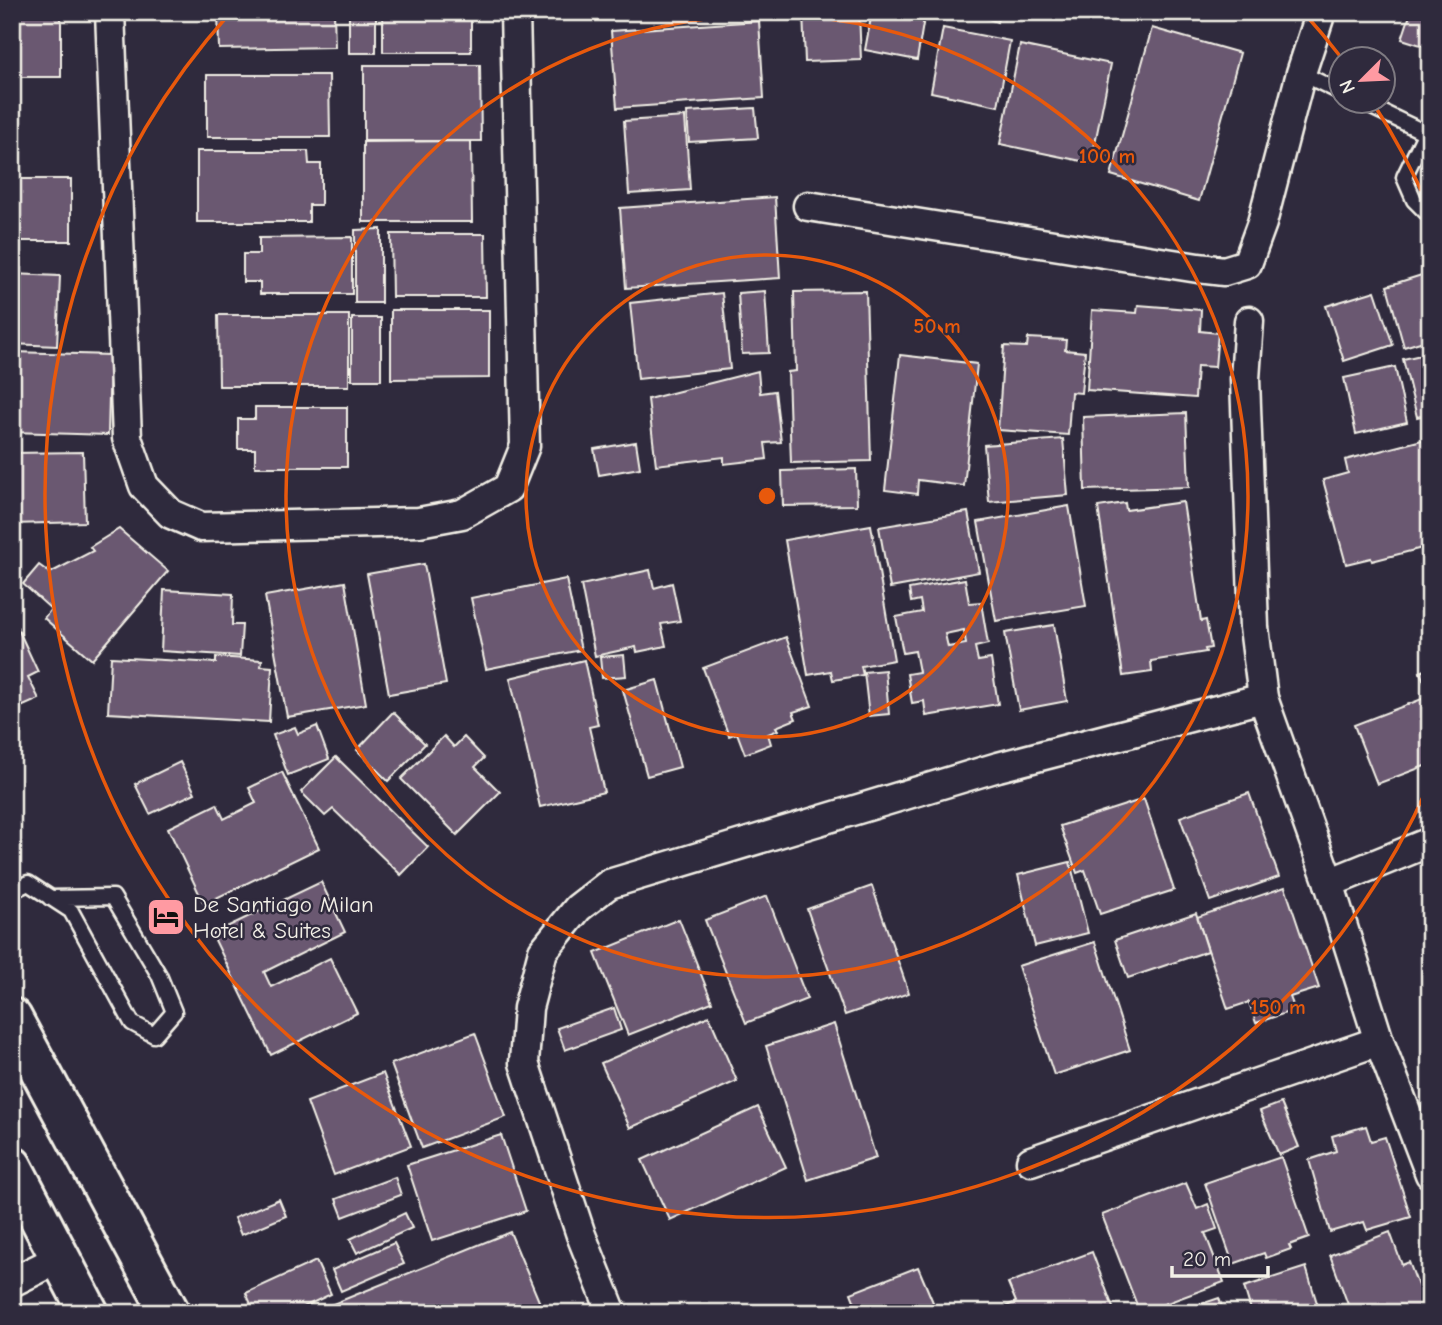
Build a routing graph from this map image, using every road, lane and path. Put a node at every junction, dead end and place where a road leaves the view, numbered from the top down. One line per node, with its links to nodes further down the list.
1 (110, 12): 2 (street)
2 (515, 12)
3 (1321, 12): 4 (street)
4 (1301, 73): 5 (lane); 8 (street)
5 (1326, 85)
6 (1390, 116): 7 (lane)
7 (1427, 134): 9 (lane)
8 (808, 206)
9 (1430, 212)
10 (1249, 321): 11 (street)
11 (1264, 698): 13 (street); 26 (street)
12 (1430, 842): 13 (street)
13 (1329, 883): 17 (street)
14 (12, 891): 15 (lane)
15 (50, 898): 15 (lane)
16 (12, 1018): 18 (main road)
17 (1379, 1041): 19 (street); 21 (street)
18 (25, 1073): 25 (main road)
19 (1031, 1161)
20 (12, 1166): 22 (main road)
21 (1430, 1174)
22 (60, 1258): 23 (street); 24 (main road)
23 (12, 1282)
24 (89, 1313)
25 (170, 1313)
26 (612, 1313)

